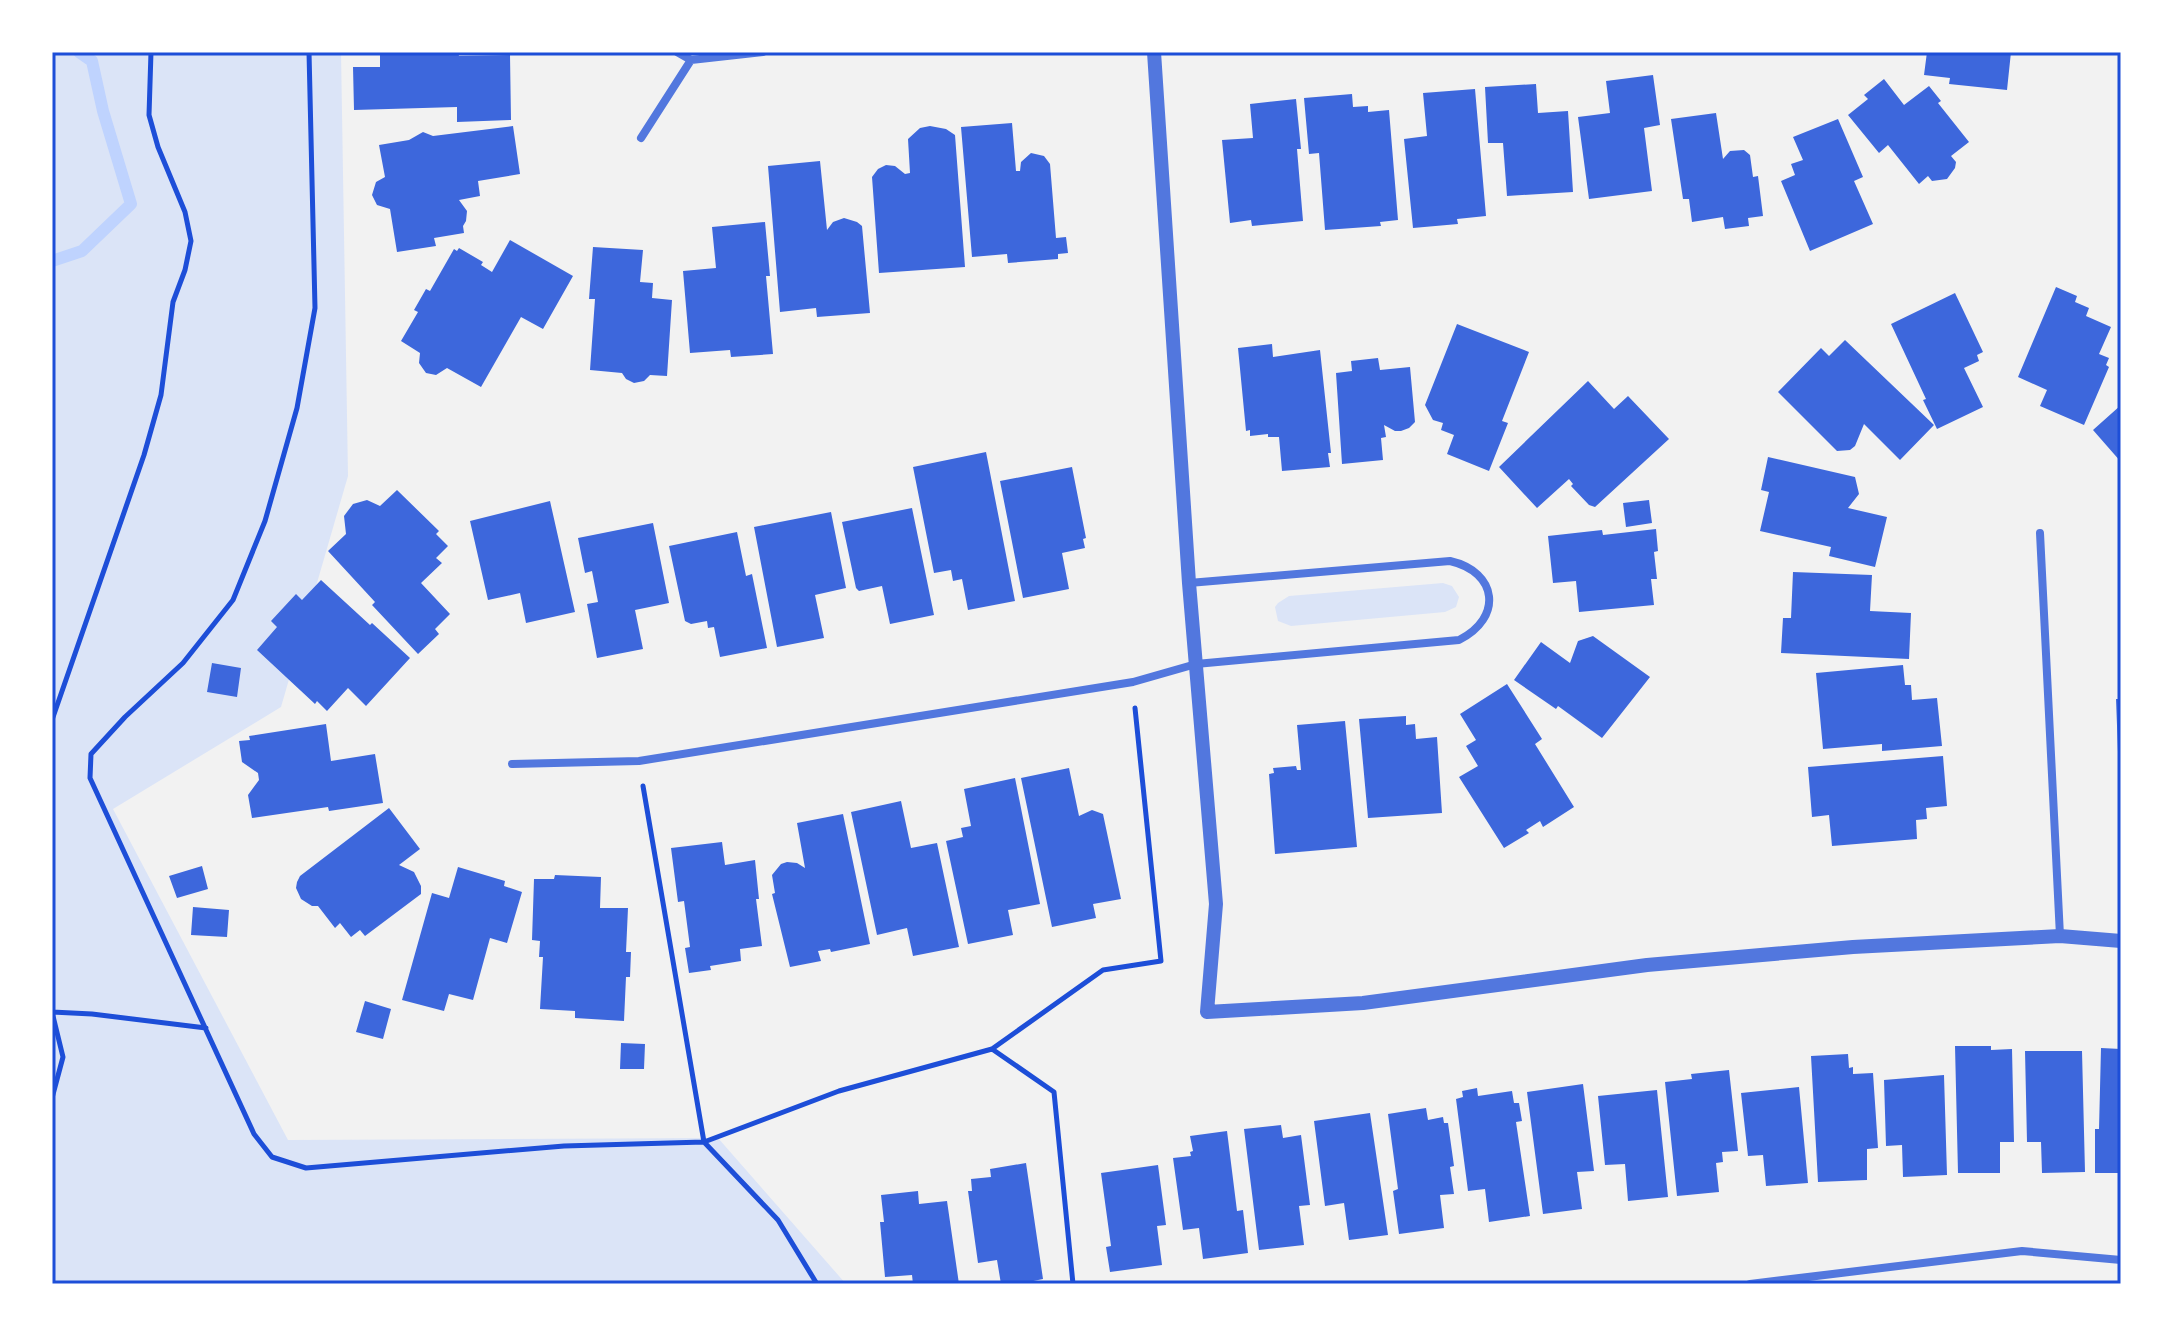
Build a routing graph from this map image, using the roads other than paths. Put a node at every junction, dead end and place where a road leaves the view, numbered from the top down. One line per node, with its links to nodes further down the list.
1 (677, 52): 4 (street)
2 (763, 52): 4 (street)
3 (1154, 52): 7 (street)
4 (691, 60): 5 (street)
5 (641, 138)
6 (2040, 533): 10 (street)
7 (1189, 583): 8 (street); 8 (street)
8 (1196, 664): 9 (street); 10 (street)
9 (512, 764)
10 (2060, 936): 11 (street)
11 (2121, 941)
12 (2121, 1260): 13 (street)
13 (1750, 1284)

